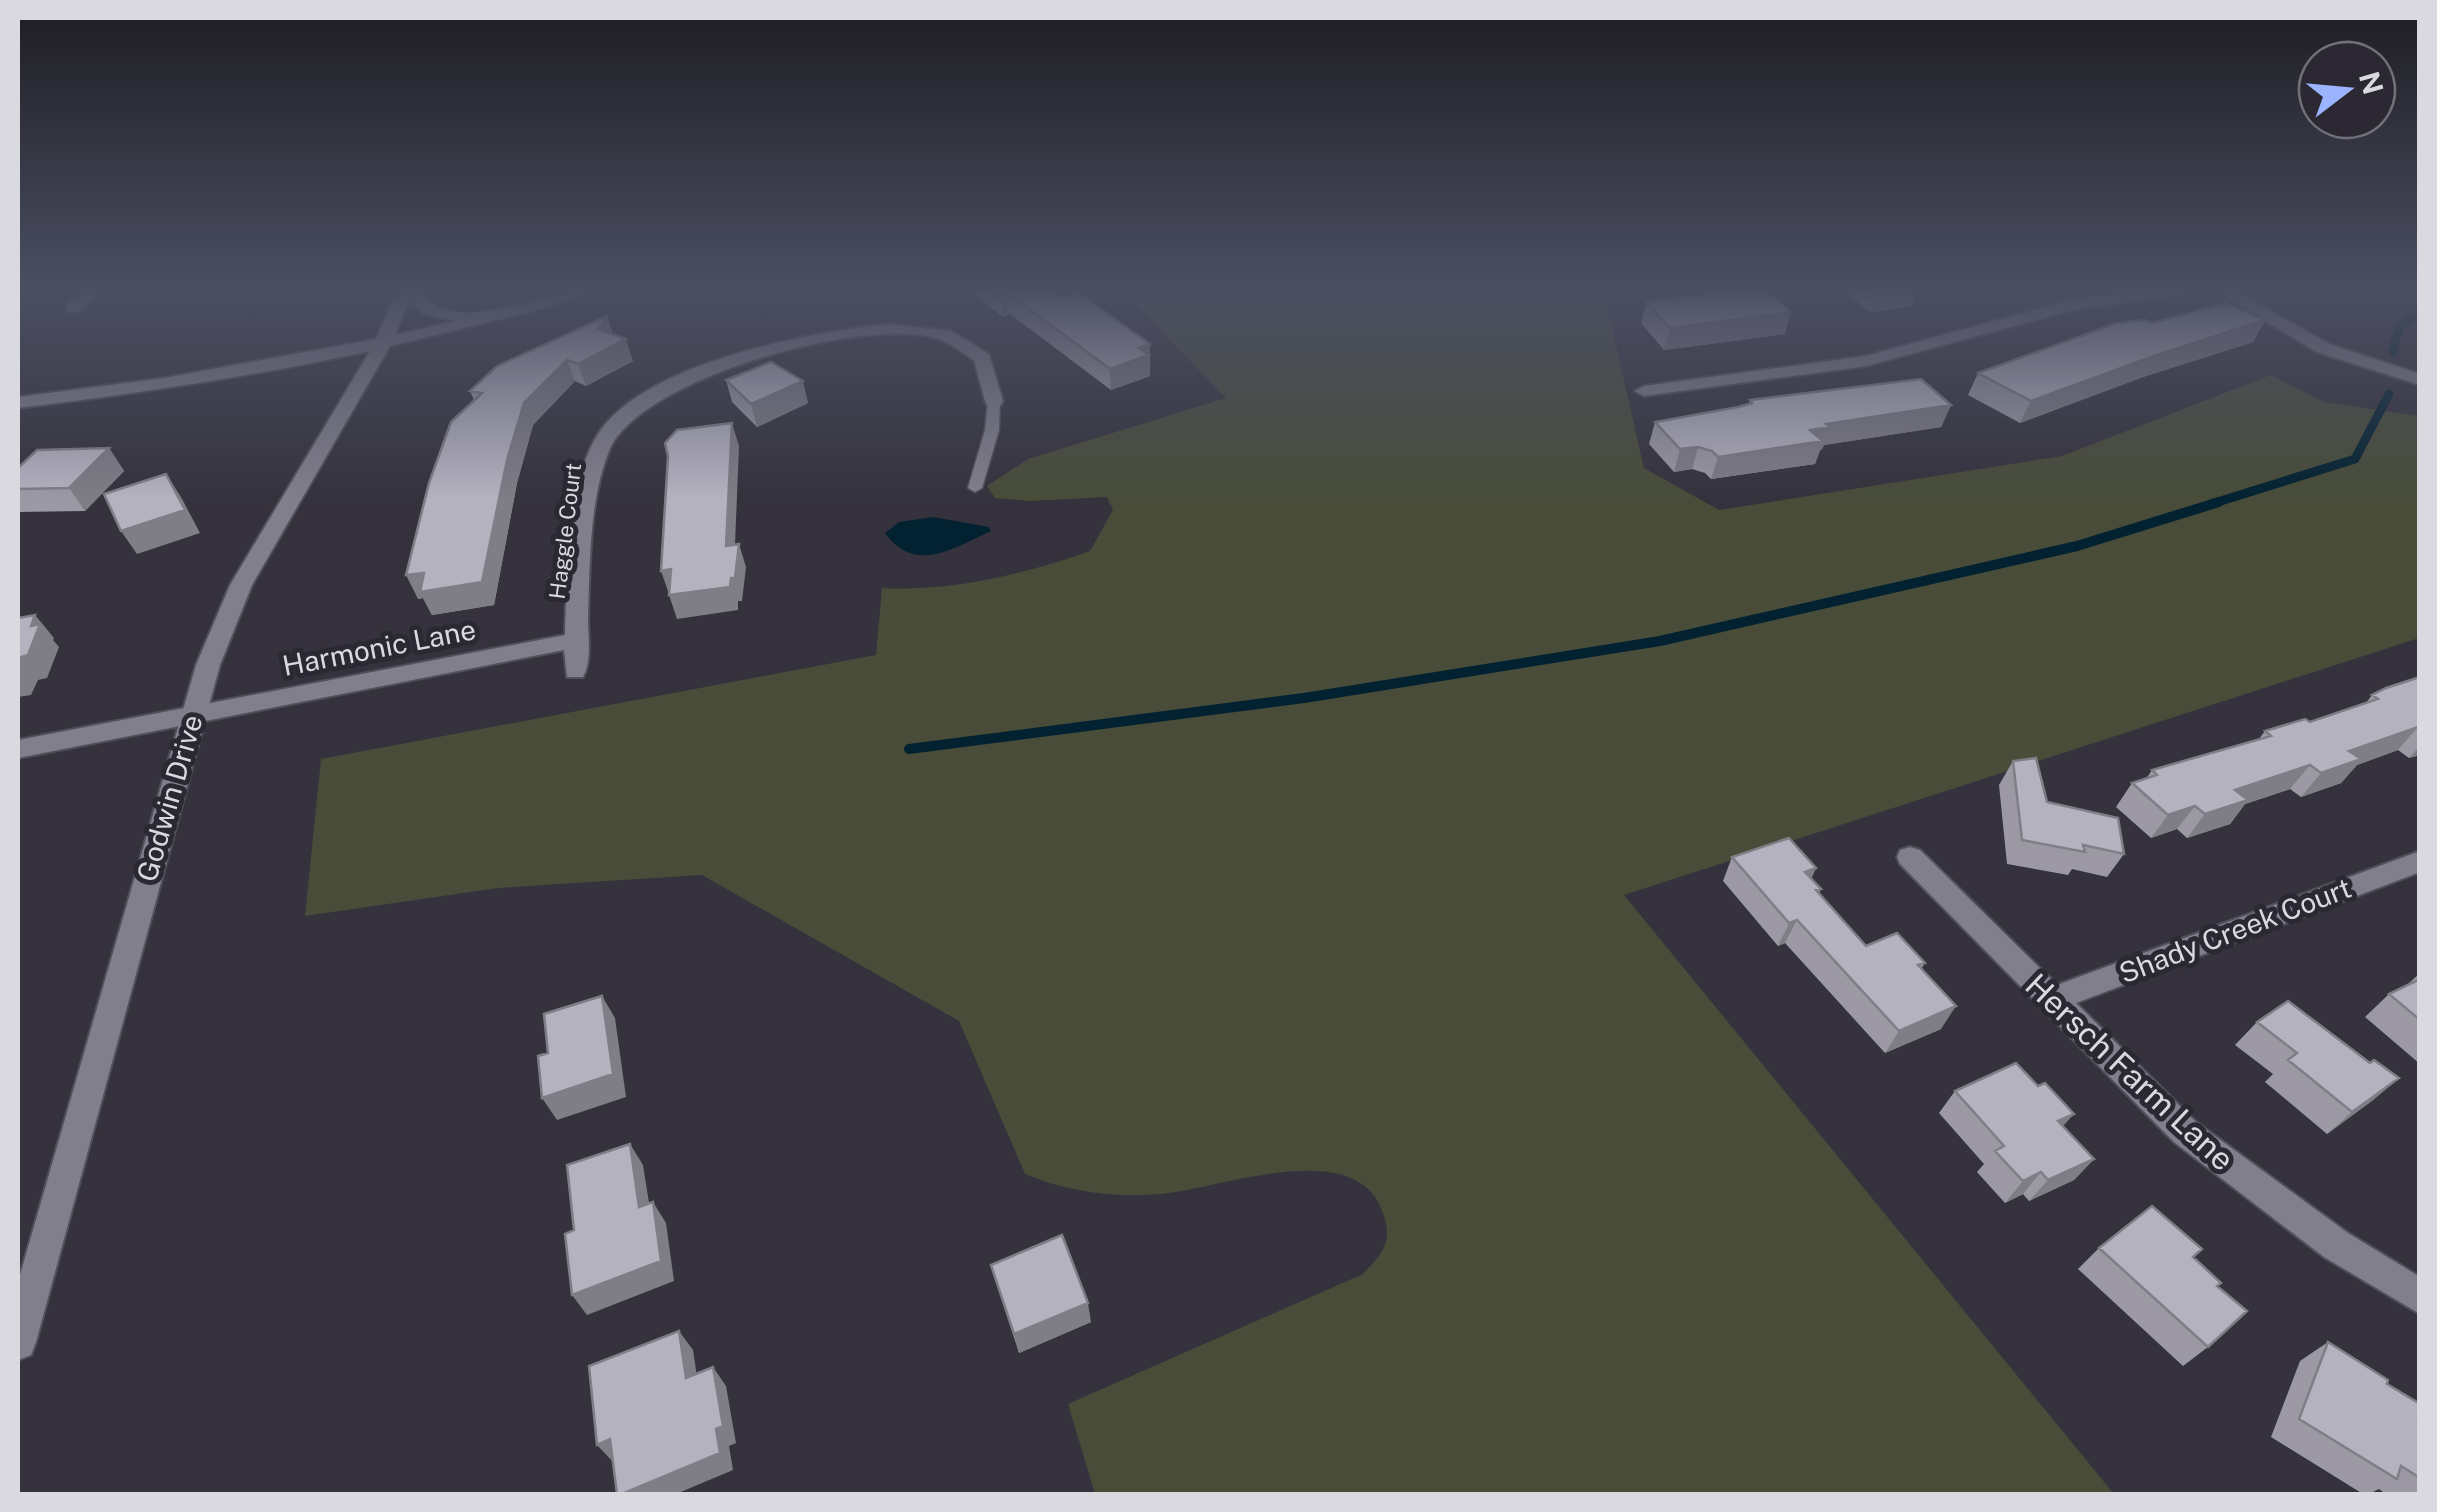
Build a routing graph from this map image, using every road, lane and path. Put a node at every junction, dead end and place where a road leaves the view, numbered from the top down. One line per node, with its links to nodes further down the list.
1 (304, 360): 10 (street)
2 (374, 360): 14 (street, Godwin Drive)
3 (739, 360): 12 (street, Haggle Court)
4 (984, 360): 9 (street, Haggle Court)
5 (1873, 360): 8 (street)
6 (2358, 360): 7 (street)
7 (2420, 380)
8 (1644, 391)
9 (994, 401): 11 (lane)
10 (18, 402)
11 (974, 488)
12 (576, 640): 13 (street, Haggle Court); 14 (street, Harmonic Lane)
13 (575, 672)
14 (193, 714): 15 (street, Harmonic Lane); 20 (street, Godwin Drive)
15 (18, 749)
16 (1910, 857): 18 (street, Hersch Farm Lane)
17 (2420, 861): 18 (street, Shady Creek Court)
18 (2050, 1000): 19 (street, Hersch Farm Lane)
19 (2420, 1297)
20 (18, 1342)

